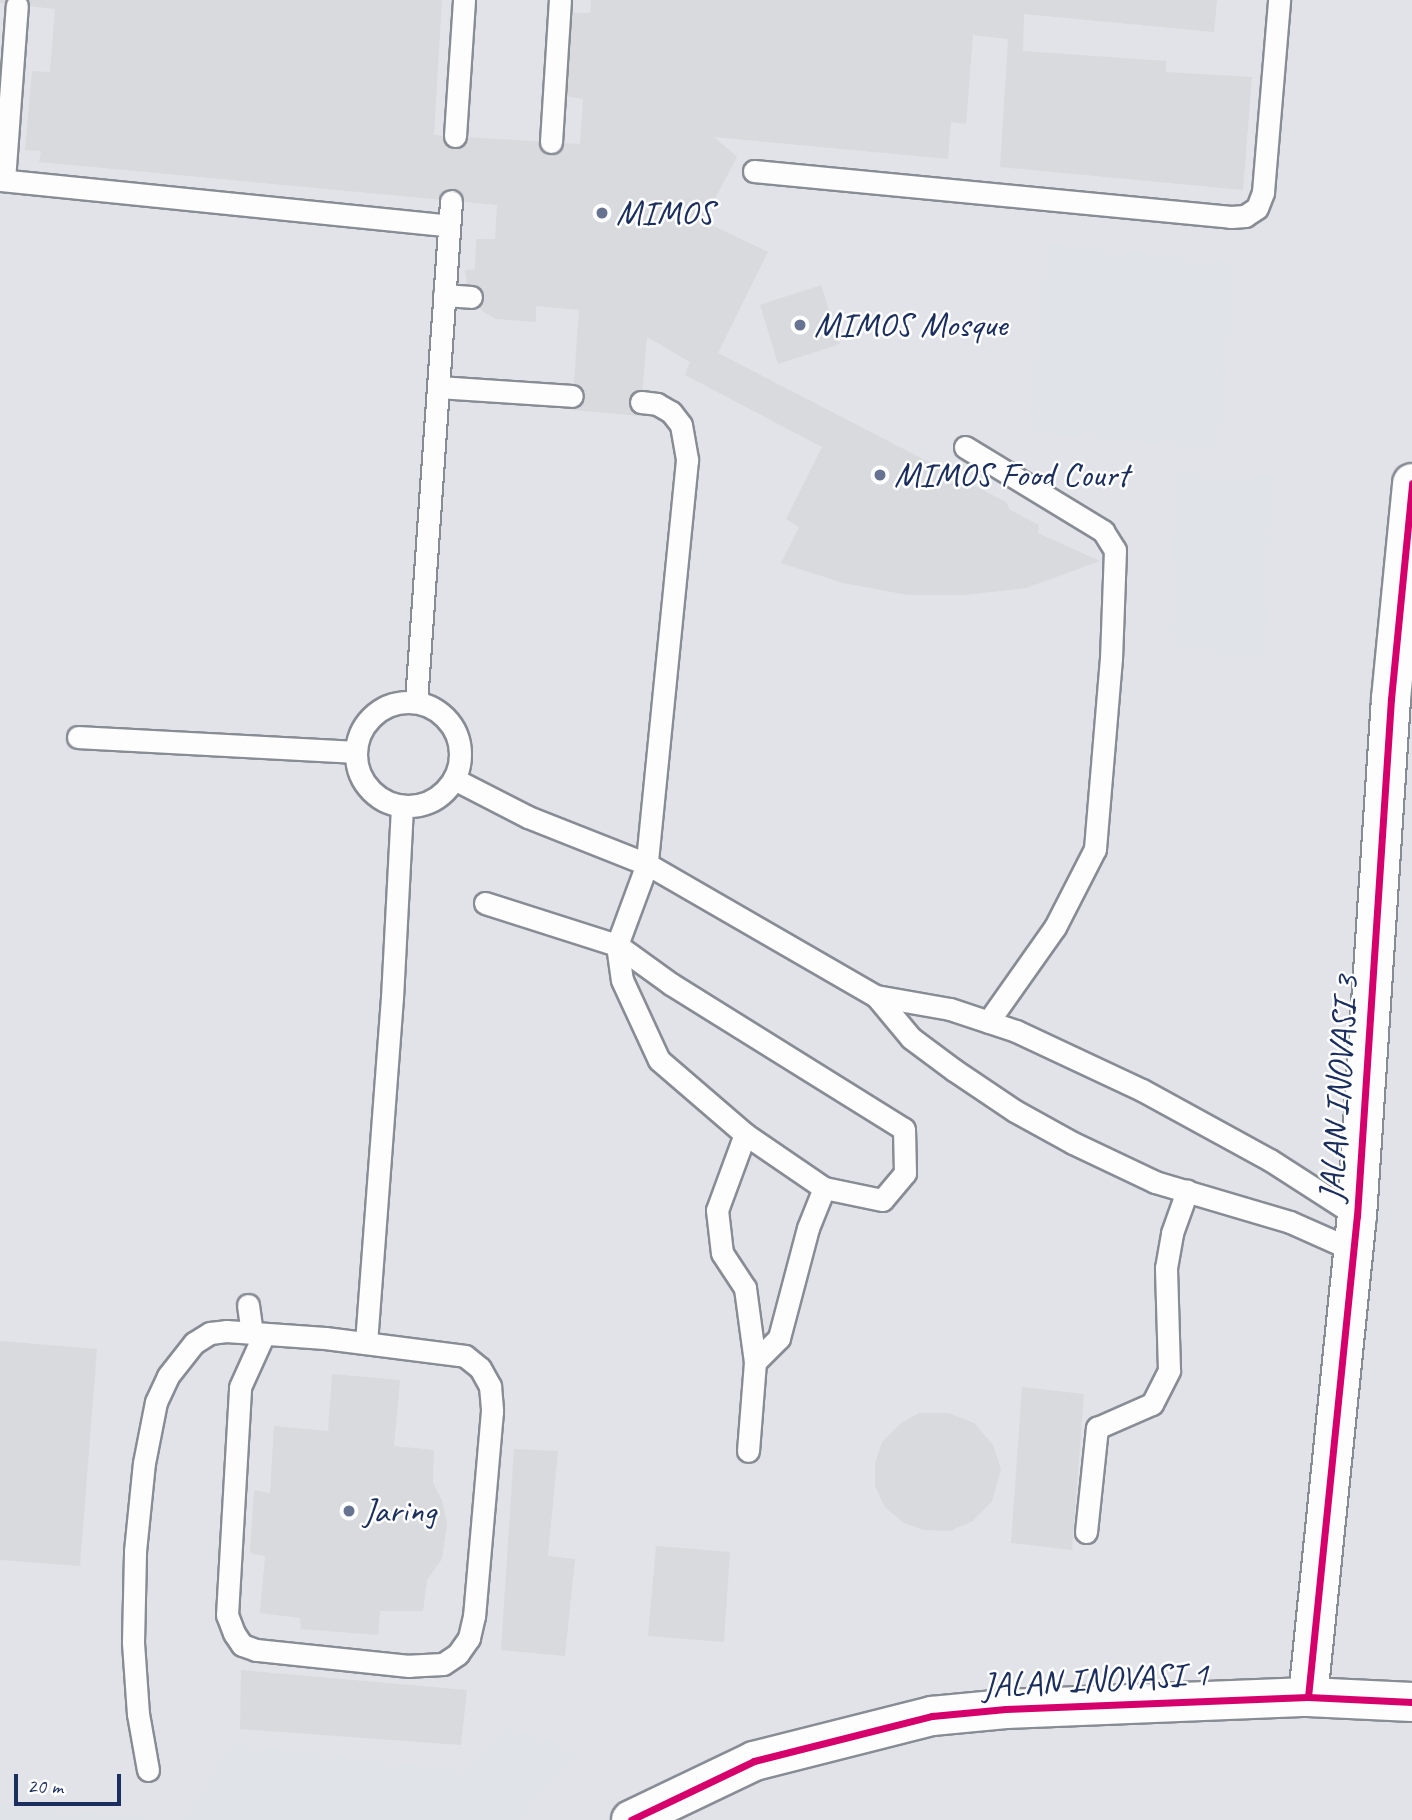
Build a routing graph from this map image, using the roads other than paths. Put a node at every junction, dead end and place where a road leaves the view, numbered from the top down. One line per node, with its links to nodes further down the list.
1 (464, 0): 5 (lane)
2 (560, 0): 6 (lane)
3 (1279, 0): 7 (lane)
4 (17, 5): 8 (lane)
5 (455, 136)
6 (551, 142)
7 (754, 171)
8 (2, 180): 10 (lane)
9 (451, 201): 10 (lane)
10 (449, 226): 11 (lane)
11 (444, 295): 12 (lane); 13 (lane)
12 (471, 297)
13 (438, 387): 14 (lane); 20 (lane)
14 (572, 396)
15 (641, 402): 25 (lane)
16 (964, 447): 29 (lane)
17 (1412, 483): 18 (street, JALAN INOVASI 3)
18 (1405, 622): 19 (street, JALAN INOVASI 3)
19 (1402, 700): 33 (street, JALAN INOVASI 3)
20 (416, 702): 22 (lane); 23 (lane)
21 (78, 737): 22 (lane)
22 (356, 752): 24 (lane)
23 (454, 779): 24 (lane); 25 (lane)
24 (402, 806): 37 (lane)
25 (647, 864): 27 (lane); 28 (lane)
26 (485, 903): 27 (lane)
27 (617, 945): 30 (lane); 31 (lane)
28 (876, 996): 29 (lane); 32 (lane)
29 (988, 1022): 33 (lane)
30 (745, 1134): 31 (lane); 38 (lane)
31 (824, 1188): 38 (lane)
32 (1187, 1191): 34 (lane); 40 (lane)
33 (1357, 1216): 34 (street, JALAN INOVASI 3)
34 (1352, 1256): 41 (street, JALAN INOVASI 3)
35 (248, 1305): 36 (lane)
36 (258, 1334): 37 (lane); 37 (lane); 43 (lane)
37 (366, 1343)
38 (755, 1362): 39 (lane)
39 (748, 1451)
40 (1086, 1532)
41 (1308, 1697): 42 (street, JALAN INOVASI 1); 44 (street, JALAN INOVASI 1)
42 (1412, 1702)
43 (148, 1770)
44 (631, 1820)

